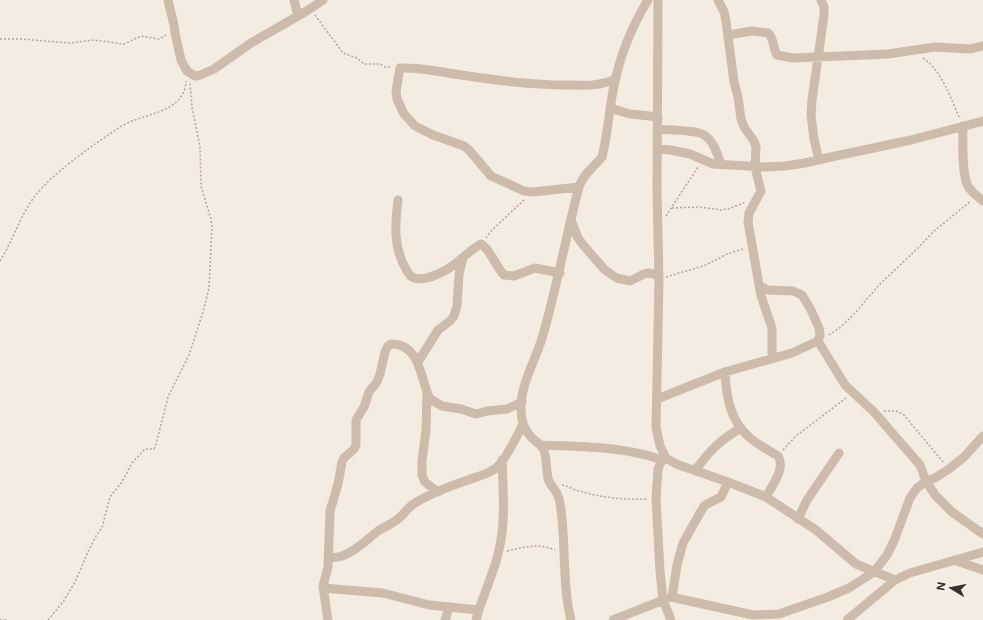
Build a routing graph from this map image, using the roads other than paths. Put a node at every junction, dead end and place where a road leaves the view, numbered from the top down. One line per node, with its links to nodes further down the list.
1 (168, 0): 8 (street)
2 (294, 0): 8 (street)
3 (323, 0): 8 (street)
4 (648, 0): 12 (street)
5 (658, 0): 14 (street)
6 (718, 0): 9 (street)
7 (821, 0): 11 (street)
8 (298, 16)
9 (728, 35): 11 (street); 21 (street)
10 (983, 46): 11 (street)
11 (818, 57): 19 (street)
12 (616, 79): 13 (street); 22 (street)
13 (610, 108): 14 (street); 22 (street)
14 (658, 118): 17 (street)
15 (983, 121): 16 (street)
16 (963, 126): 19 (street); 23 (street)
17 (658, 129): 18 (street); 20 (street)
18 (657, 149): 20 (street); 28 (street)
19 (819, 160): 21 (street)
20 (720, 164): 21 (street)
21 (755, 167): 29 (street)
22 (579, 187): 25 (street)
23 (980, 198)
24 (398, 200): 26 (street)
25 (571, 220): 27 (street); 28 (street)
26 (463, 258): 27 (street); 32 (street)
27 (560, 272): 36 (street)
28 (659, 277): 35 (street)
29 (760, 286): 30 (street); 31 (street)
30 (819, 340): 31 (street); 45 (street)
31 (772, 359): 33 (street)
32 (418, 362): 34 (street); 52 (street)
33 (725, 372): 35 (street); 38 (street)
34 (427, 393): 36 (street); 47 (street)
35 (657, 399): 42 (street)
36 (522, 402): 37 (street)
37 (523, 424): 40 (street); 43 (street)
38 (741, 428): 44 (street); 48 (street)
39 (983, 436): 45 (street)
40 (541, 445): 42 (street); 65 (street)
41 (839, 453): 49 (street)
42 (664, 459): 44 (street); 59 (street)
43 (502, 460): 47 (street); 61 (street)
44 (695, 471): 46 (street)
45 (926, 481): 50 (street); 55 (street)
46 (728, 482): 48 (street); 58 (street)
47 (438, 492): 52 (street)
48 (766, 497): 49 (street)
49 (798, 519): 55 (street)
50 (983, 534)
51 (983, 552): 53 (street)
52 (329, 557): 57 (street)
53 (954, 560): 54 (street); 56 (street)
54 (983, 570)
55 (874, 572): 56 (street); 58 (street)
56 (895, 580): 68 (street)
57 (323, 588): 60 (street); 62 (street)
58 (672, 597): 59 (street)
59 (662, 600): 66 (street); 67 (street)
60 (449, 608): 61 (street); 63 (street)
61 (478, 610): 64 (street)
62 (328, 620)
63 (445, 620)
64 (476, 620)
65 (571, 620)
66 (613, 620)
67 (671, 620)
68 (847, 620)

